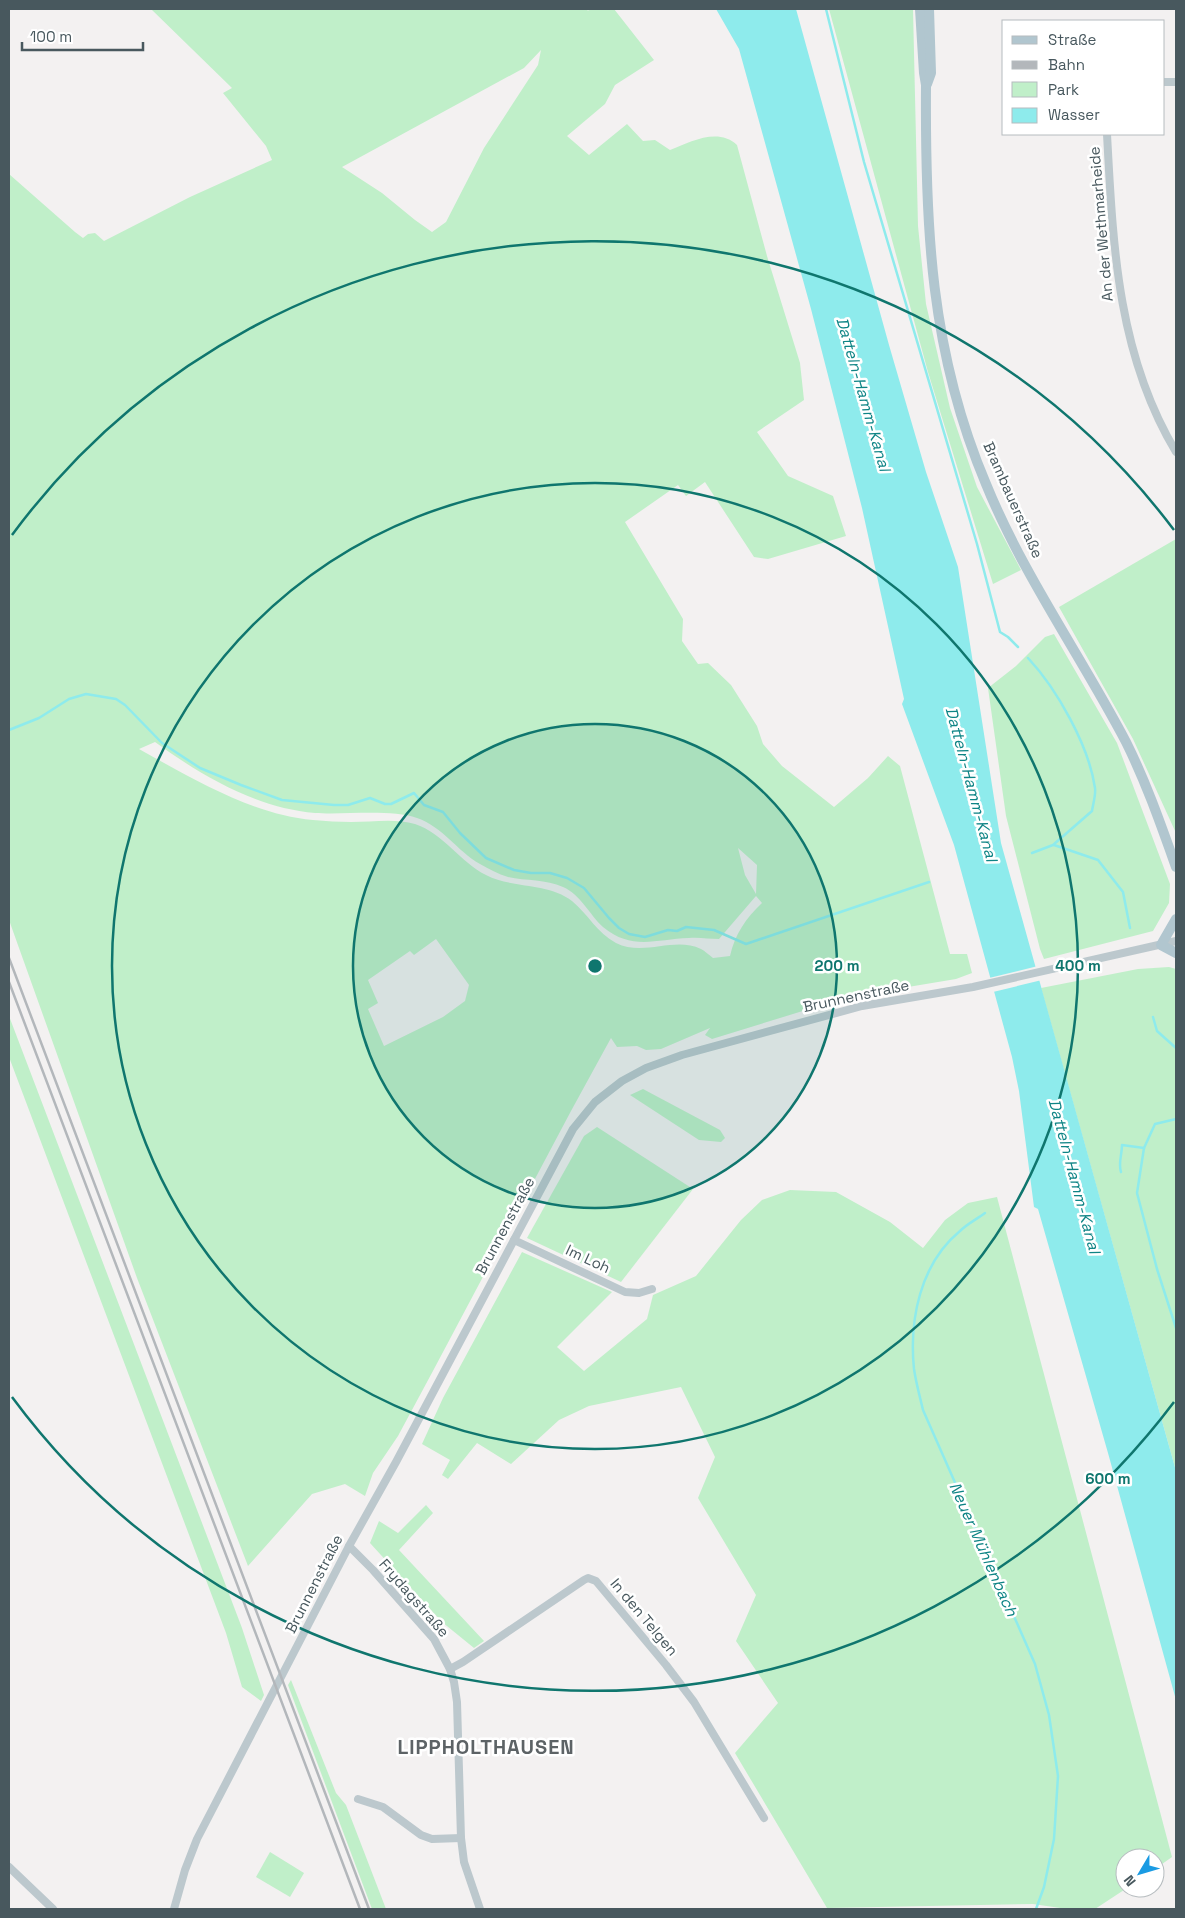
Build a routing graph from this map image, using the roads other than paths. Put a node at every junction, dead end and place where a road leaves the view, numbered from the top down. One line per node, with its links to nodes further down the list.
1 (920, 9): 3 (main road, Brambauerstraße)
2 (929, 9): 3 (main road, Brambauerstraße)
3 (926, 85): 6 (main road, Brambauerstraße)
4 (1107, 135): 5 (street, An der Wethmarheide)
5 (1176, 452)
6 (1176, 867)
7 (1176, 919): 9 (main road)
8 (1176, 941): 9 (street, Brunnenstraße)
9 (1161, 945): 10 (main road); 11 (street, Brunnenstraße)
10 (1176, 953)
11 (514, 1240): 12 (street, Im Loh); 13 (street, Brunnenstraße)
12 (652, 1289)
13 (349, 1546): 14 (street, Frydagstraße); 20 (street, Brunnenstraße)
14 (450, 1669): 16 (street, In den Telgen); 17 (street, Frydagstraße)
15 (358, 1799): 17 (street)
16 (764, 1818)
17 (461, 1838): 21 (street, Frydagstraße)
18 (9, 1867): 19 (street)
19 (53, 1909)
20 (174, 1909)
21 (480, 1909)

